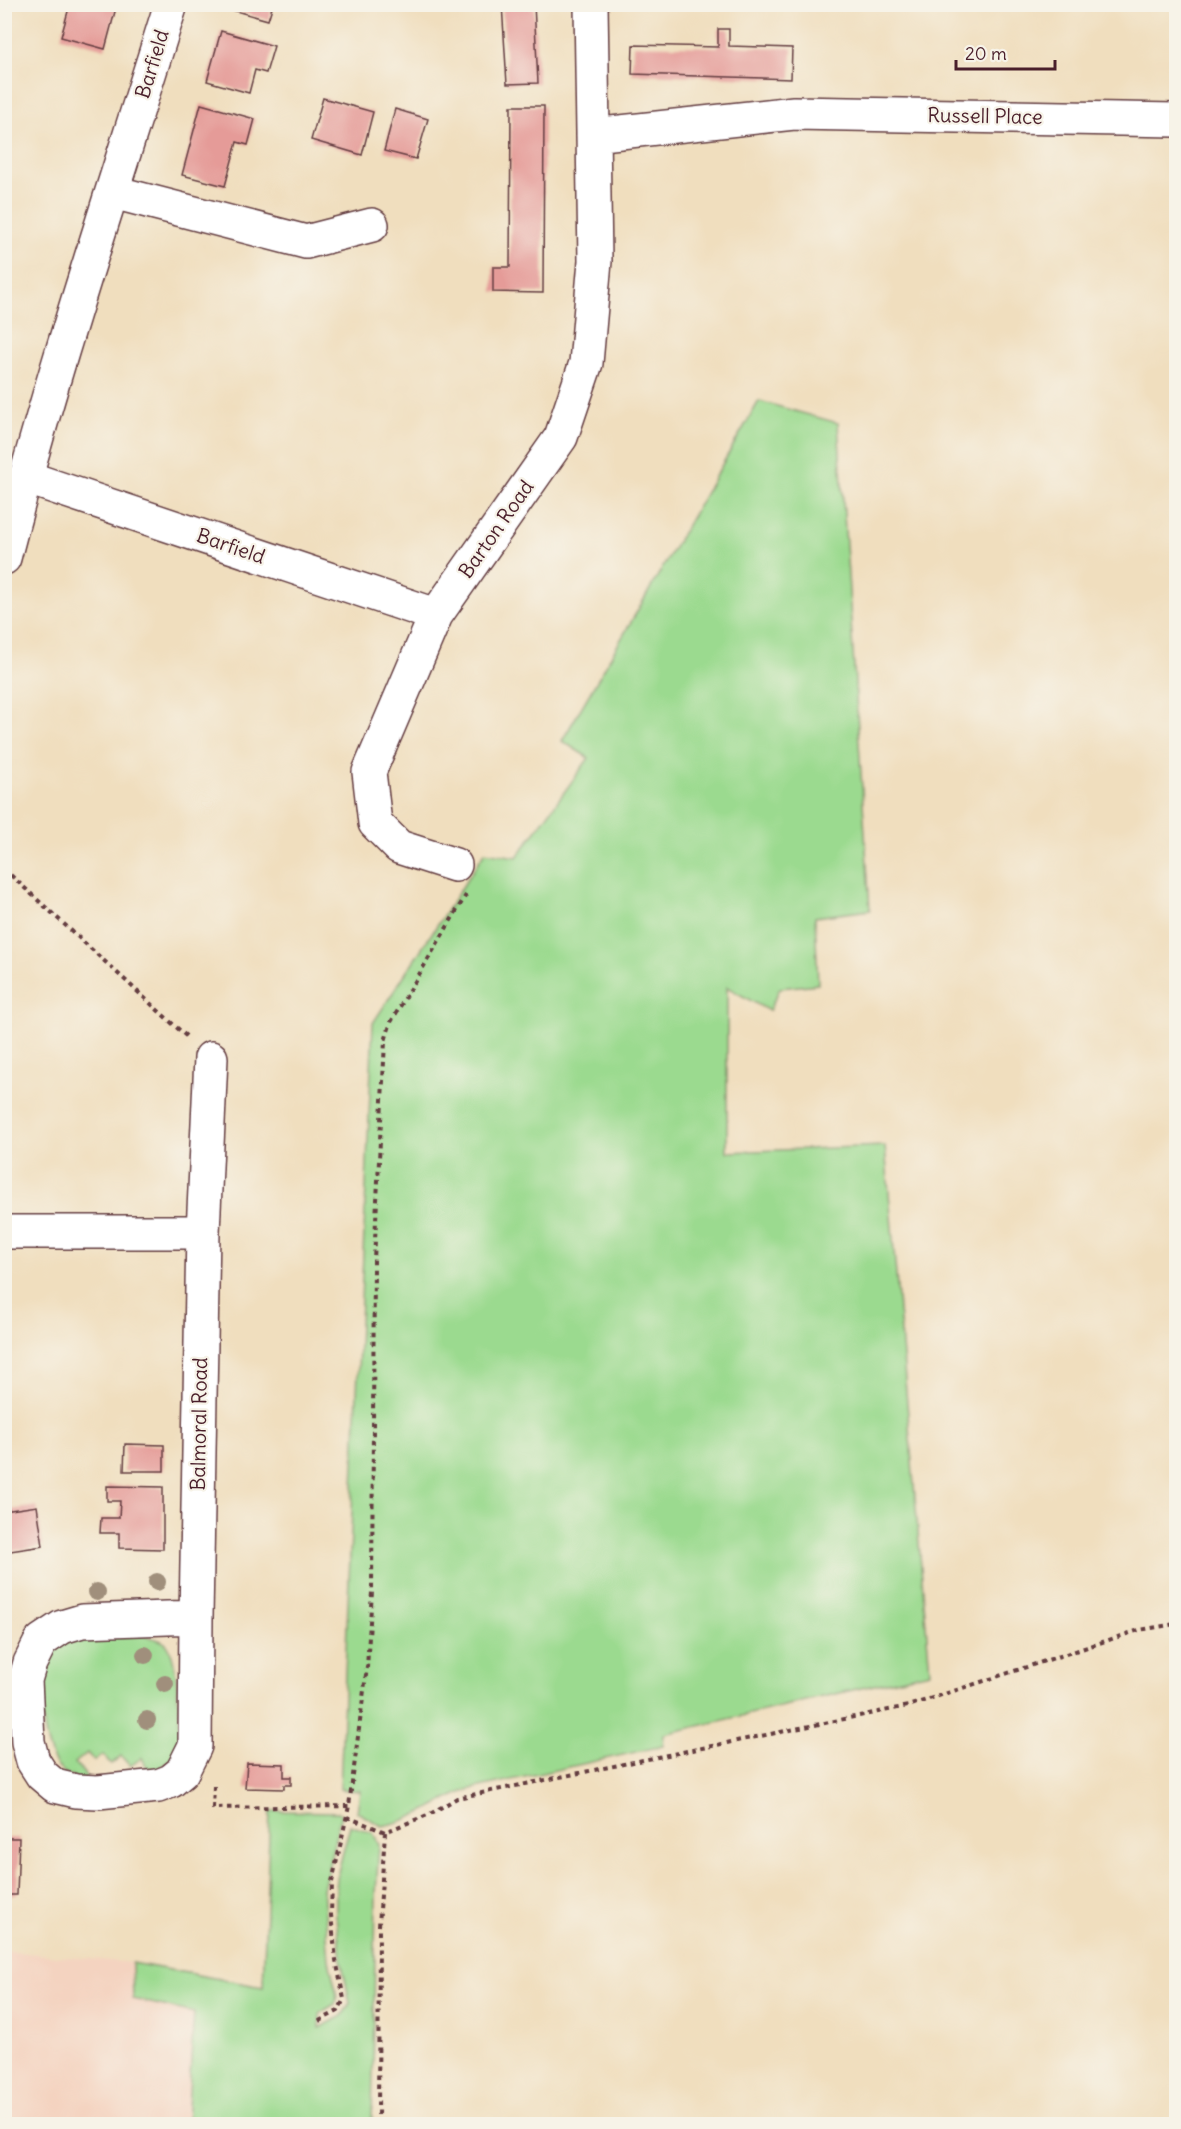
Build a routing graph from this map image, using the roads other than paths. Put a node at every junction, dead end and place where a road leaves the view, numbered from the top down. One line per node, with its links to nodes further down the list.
1 (171, 4): 5 (street, Barfield)
2 (591, 4): 4 (street, Barton Road)
3 (1176, 120): 4 (street, Russell Place)
4 (592, 135): 9 (street, Barton Road)
5 (112, 192): 6 (street); 7 (street, Barfield)
6 (372, 225)
7 (25, 477): 8 (street, Barfield); 9 (street, Barfield)
8 (4, 558)
9 (436, 615): 10 (street, Barton Road)
10 (455, 865)
11 (211, 1058): 13 (street, Balmoral Road)
12 (4, 1232): 13 (street)
13 (202, 1232): 14 (street, Balmoral Road)
14 (196, 1617): 14 (street, Balmoral Road)

